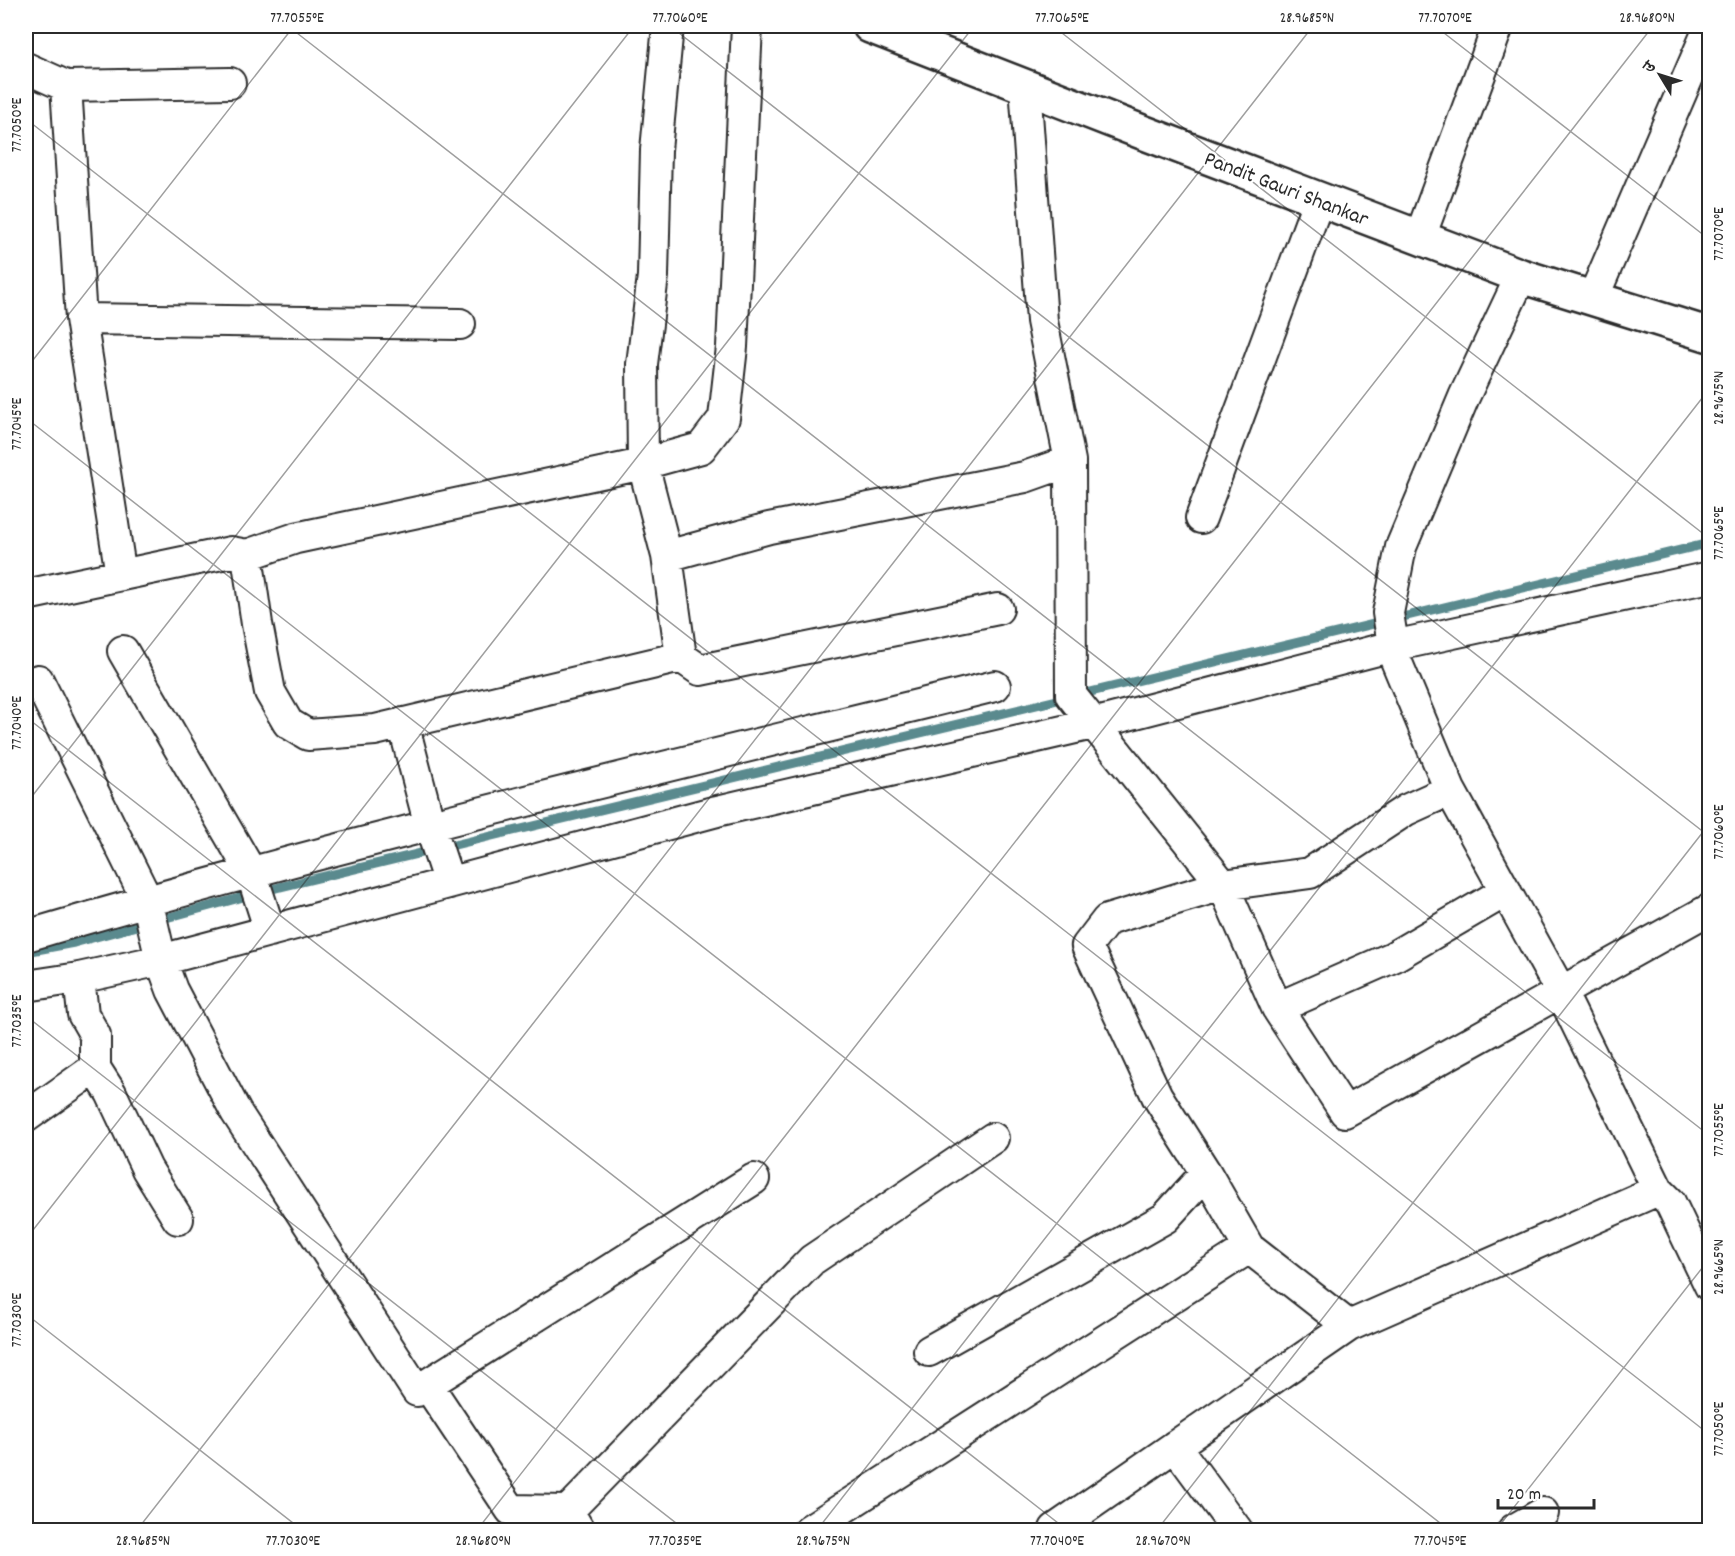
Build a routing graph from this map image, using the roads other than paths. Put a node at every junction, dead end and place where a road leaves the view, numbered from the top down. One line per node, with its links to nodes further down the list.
1 (668, 26): 18 (street)
2 (747, 26): 18 (street)
3 (870, 26): 9 (street, Pandit Gauri Shankar)
4 (1498, 26): 11 (street)
5 (1710, 26): 13 (street)
6 (26, 68): 8 (street)
7 (230, 83): 8 (street)
8 (66, 86): 14 (street)
9 (1025, 86): 10 (street, Pandit Gauri Shankar); 17 (street)
10 (1319, 199): 11 (street, Pandit Gauri Shankar); 19 (street)
11 (1420, 237): 12 (street, Pandit Gauri Shankar)
12 (1521, 276): 13 (street, Pandit Gauri Shankar); 26 (street)
13 (1593, 298): 16 (street, Pandit Gauri Shankar)
14 (81, 319): 15 (street); 22 (street)
15 (460, 324)
16 (1710, 335)
17 (1070, 461): 21 (street); 32 (street)
18 (643, 464): 20 (street); 21 (street)
19 (1201, 518)
20 (247, 555): 22 (street); 31 (street)
21 (667, 556): 28 (street)
22 (121, 575): 24 (street)
23 (1710, 578): 26 (street)
24 (26, 595)
25 (998, 609): 28 (street)
26 (1393, 646): 32 (street); 33 (street)
27 (123, 651): 35 (street)
28 (681, 657): 31 (street)
29 (38, 680): 39 (street)
30 (995, 686): 34 (street)
31 (403, 723): 34 (street)
32 (1093, 724): 36 (street); 37 (street)
33 (1450, 790): 37 (street); 38 (street)
34 (430, 826): 35 (street); 36 (street)
35 (251, 872): 39 (street); 41 (street)
36 (449, 883): 41 (street)
37 (1223, 885): 47 (street); 51 (street)
38 (1506, 891): 46 (street); 47 (street)
39 (147, 900): 42 (street); 43 (street)
40 (1710, 909): 46 (street)
41 (270, 931): 43 (street)
42 (26, 936)
43 (161, 960): 44 (street); 59 (street)
44 (79, 978): 45 (street); 48 (street)
45 (26, 986)
46 (1561, 992): 47 (street); 53 (street)
47 (1277, 1008)
48 (95, 1068): 49 (street); 54 (street)
49 (26, 1117)
50 (993, 1138): 62 (street)
51 (1206, 1173): 55 (street); 58 (street)
52 (754, 1179): 59 (street)
53 (1658, 1190): 56 (street); 57 (street)
54 (178, 1219)
55 (1249, 1248): 57 (street); 63 (street)
56 (1710, 1286)
57 (1349, 1326): 60 (street)
58 (929, 1351)
59 (427, 1384): 62 (street)
60 (1175, 1446): 64 (street); 65 (street)
61 (1543, 1513): 66 (street)
62 (574, 1521)
63 (809, 1530)
64 (1054, 1530)
65 (1237, 1530)
66 (1513, 1530)

